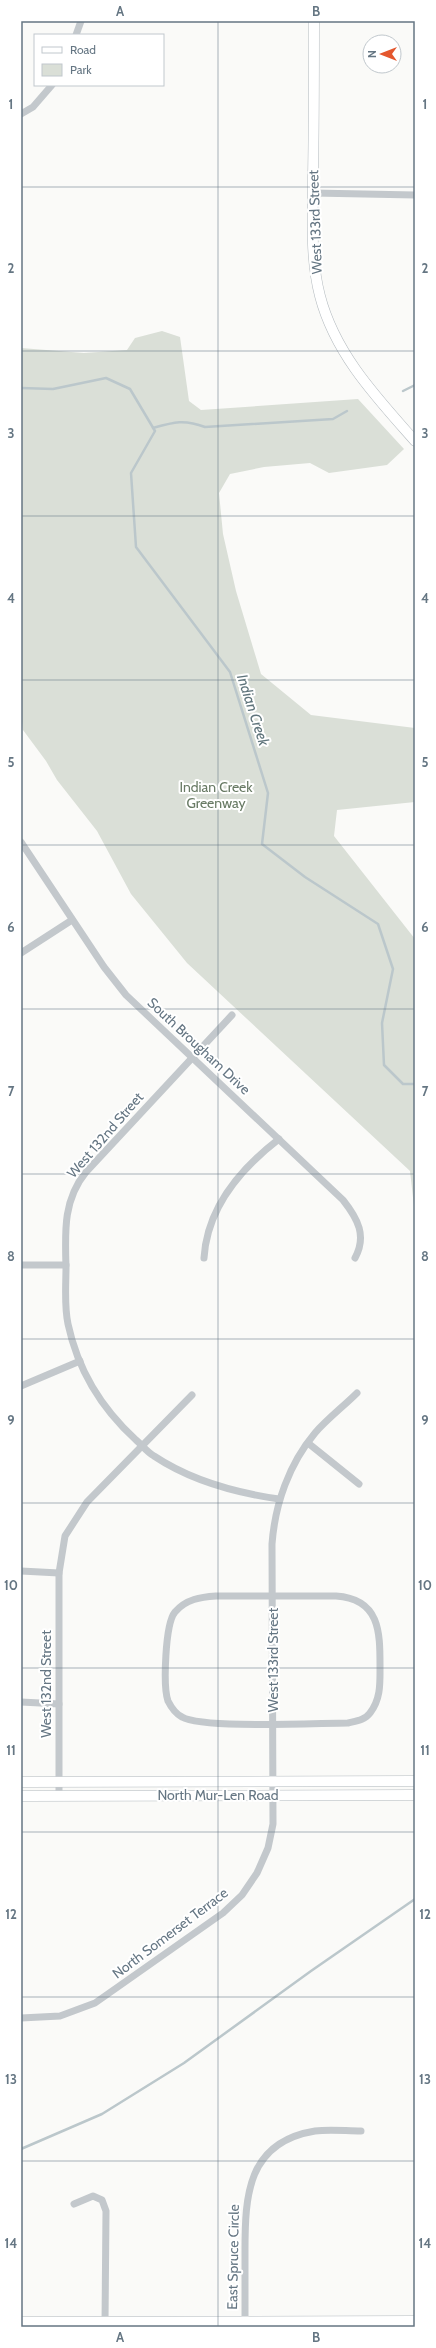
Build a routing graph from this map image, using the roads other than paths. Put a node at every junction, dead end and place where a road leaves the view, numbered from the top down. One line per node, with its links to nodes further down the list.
1 (81, 21): 3 (street)
2 (314, 21): 6 (street, West 133rd Street)
3 (76, 34)
4 (51, 86): 5 (street)
5 (21, 114)
6 (313, 193): 7 (street); 8 (street, West 133rd Street)
7 (415, 195)
8 (415, 441)
9 (21, 842): 10 (street, South Brougham Drive)
10 (72, 920): 11 (street); 13 (street, South Brougham Drive)
11 (21, 952)
12 (232, 1015): 13 (street, West 132nd Street)
13 (192, 1058): 14 (street, South Brougham Drive); 18 (street, West 132nd Street)
14 (279, 1139): 15 (street); 16 (street, South Brougham Drive)
15 (204, 1258)
16 (355, 1258)
17 (21, 1265): 18 (street)
18 (66, 1265): 19 (street, West 132nd Street)
19 (80, 1361): 20 (street); 24 (street, West 132nd Street)
20 (21, 1386)
21 (358, 1393): 23 (street, West 133rd Street)
22 (192, 1396): 24 (street, West 132nd Street)
23 (308, 1443): 25 (street); 26 (street, West 133rd Street)
24 (142, 1445): 26 (street); 28 (street, West 132nd Street)
25 (359, 1484)
26 (279, 1499): 29 (street, West 133rd Street)
27 (21, 1571): 28 (street)
28 (58, 1573): 31 (street, West 132nd Street)
29 (273, 1597): 32 (street, West 133rd Street); 32 (street, West 133rd Street); 32 (street, West 133rd Street)
30 (21, 1702): 31 (street)
31 (59, 1704): 36 (street, West 132nd Street)
32 (273, 1723): 33 (street, West 133rd Street)
33 (273, 1781): 34 (street, North Mur-Len Road); 36 (street, North Mur-Len Road); 38 (street, North Somerset Terrace)
34 (415, 1781)
35 (21, 1782): 36 (street, North Mur-Len Road)
36 (59, 1782): 37 (street, West 132nd Street)
37 (59, 1795): 38 (street, North Mur-Len Road); 40 (street, North Mur-Len Road)
38 (273, 1795): 39 (street, North Mur-Len Road); 41 (street, North Somerset Terrace)
39 (415, 1795)
40 (21, 1796)
41 (21, 2018)
42 (361, 2131): 44 (street, East Spruce Circle)
43 (74, 2204): 47 (street)
44 (245, 2321): 47 (street); 48 (street)
45 (415, 2321): 48 (street)
46 (21, 2322): 47 (street)
47 (105, 2323)
48 (389, 2324)

